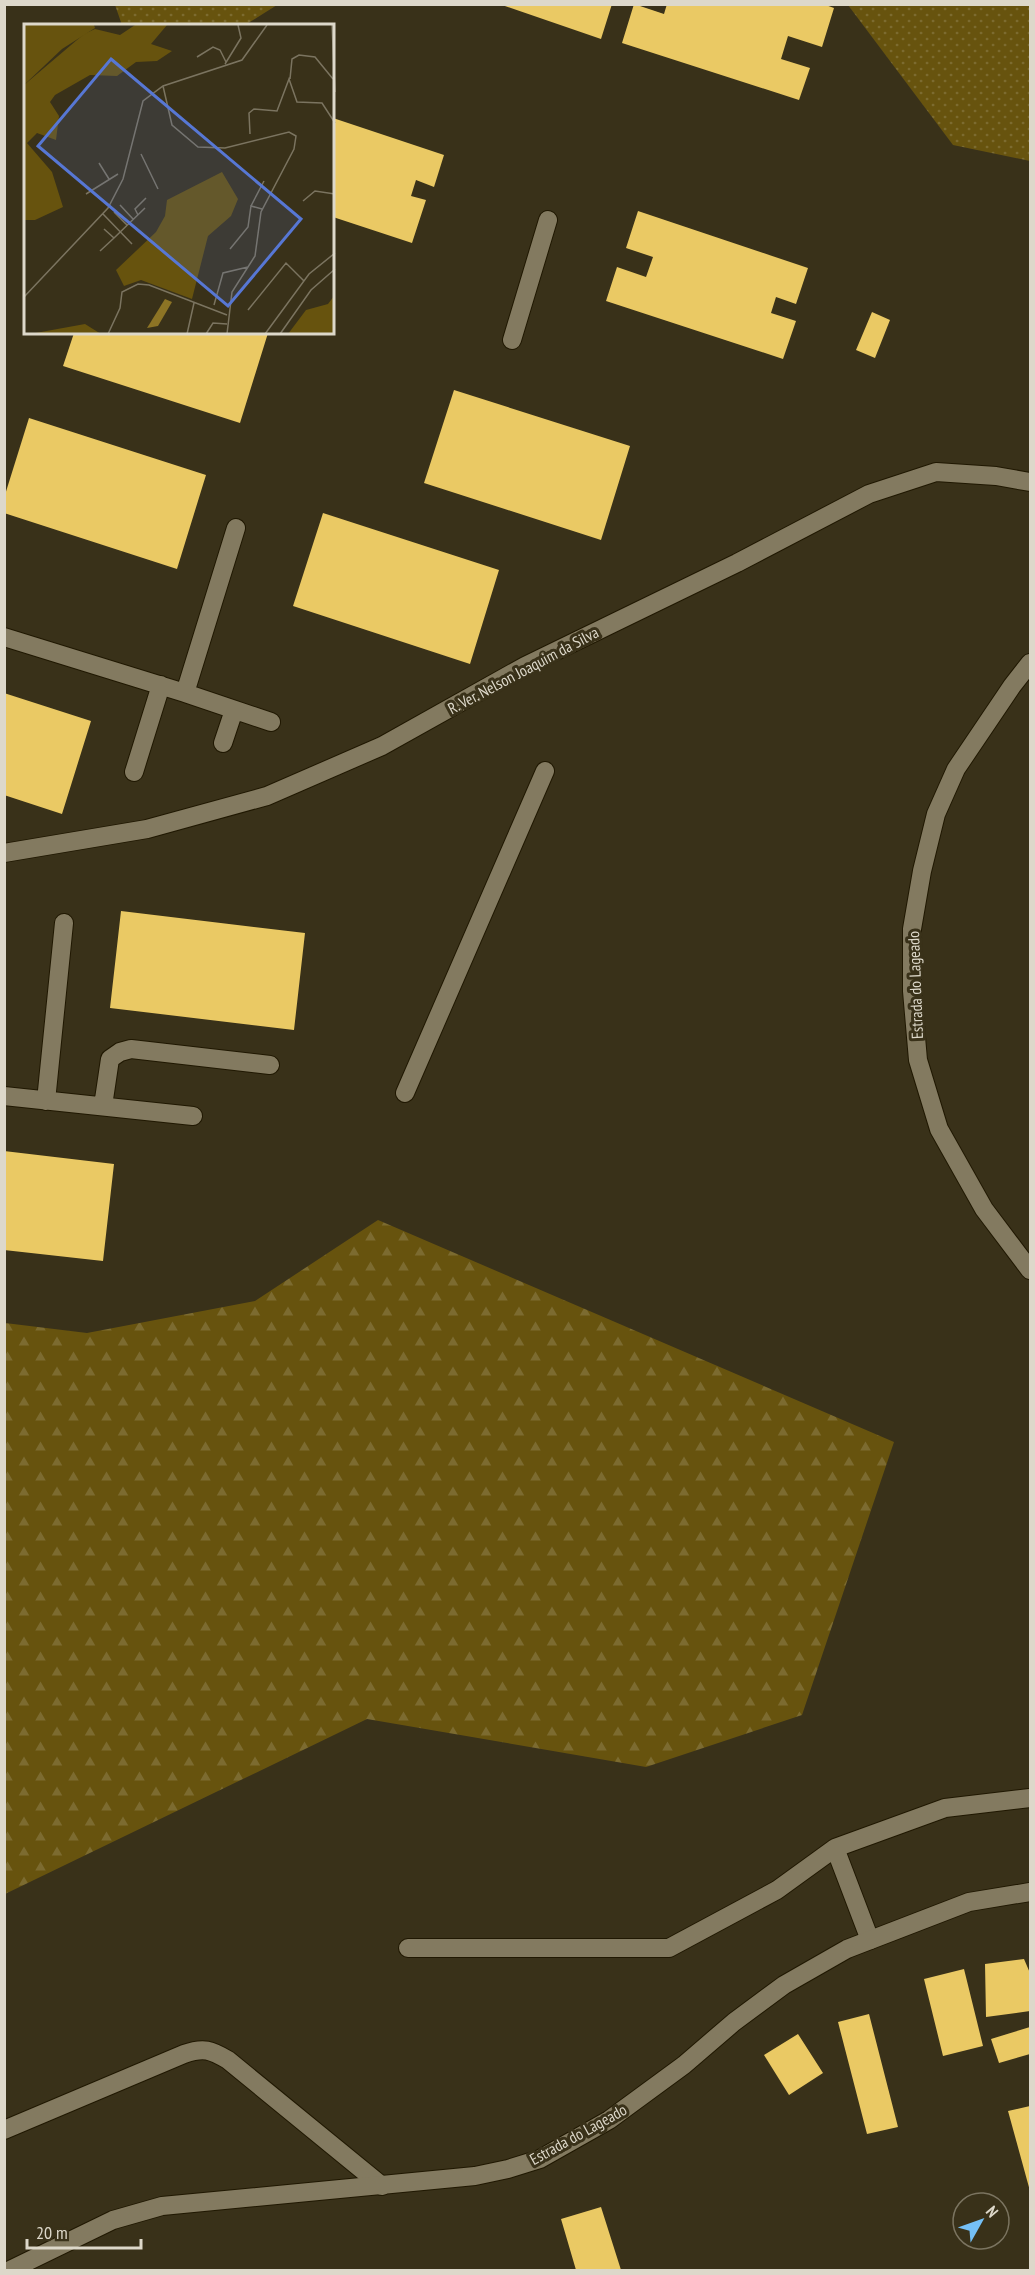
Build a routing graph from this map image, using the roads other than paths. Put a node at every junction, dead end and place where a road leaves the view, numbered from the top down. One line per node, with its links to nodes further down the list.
1 (548, 220): 2 (street)
2 (512, 340)
3 (1030, 483): 14 (street, R. Ver. Nelson Joaquim da Silva)
4 (236, 528): 8 (street)
5 (4, 636): 7 (street)
6 (1030, 663): 22 (street, Estrada do Lageado)
7 (161, 685): 8 (street); 13 (street)
8 (185, 693): 9 (street)
9 (234, 710): 10 (street); 11 (street)
10 (271, 723)
11 (222, 743)
12 (545, 771): 17 (street)
13 (134, 772)
14 (4, 853)
15 (64, 923): 19 (street)
16 (270, 1065): 20 (street)
17 (405, 1093)
18 (4, 1096): 19 (street)
19 (46, 1101): 20 (street)
20 (104, 1106): 21 (street)
21 (194, 1116)
22 (1030, 1270)
23 (1030, 1798): 24 (street)
24 (835, 1848): 26 (street); 27 (street)
25 (1030, 1892): 26 (street, Estrada do Lageado)
26 (870, 1940): 29 (street, Estrada do Lageado)
27 (408, 1948)
28 (4, 2130): 29 (street)
29 (382, 2186): 30 (street, Estrada do Lageado)
30 (10, 2271)

